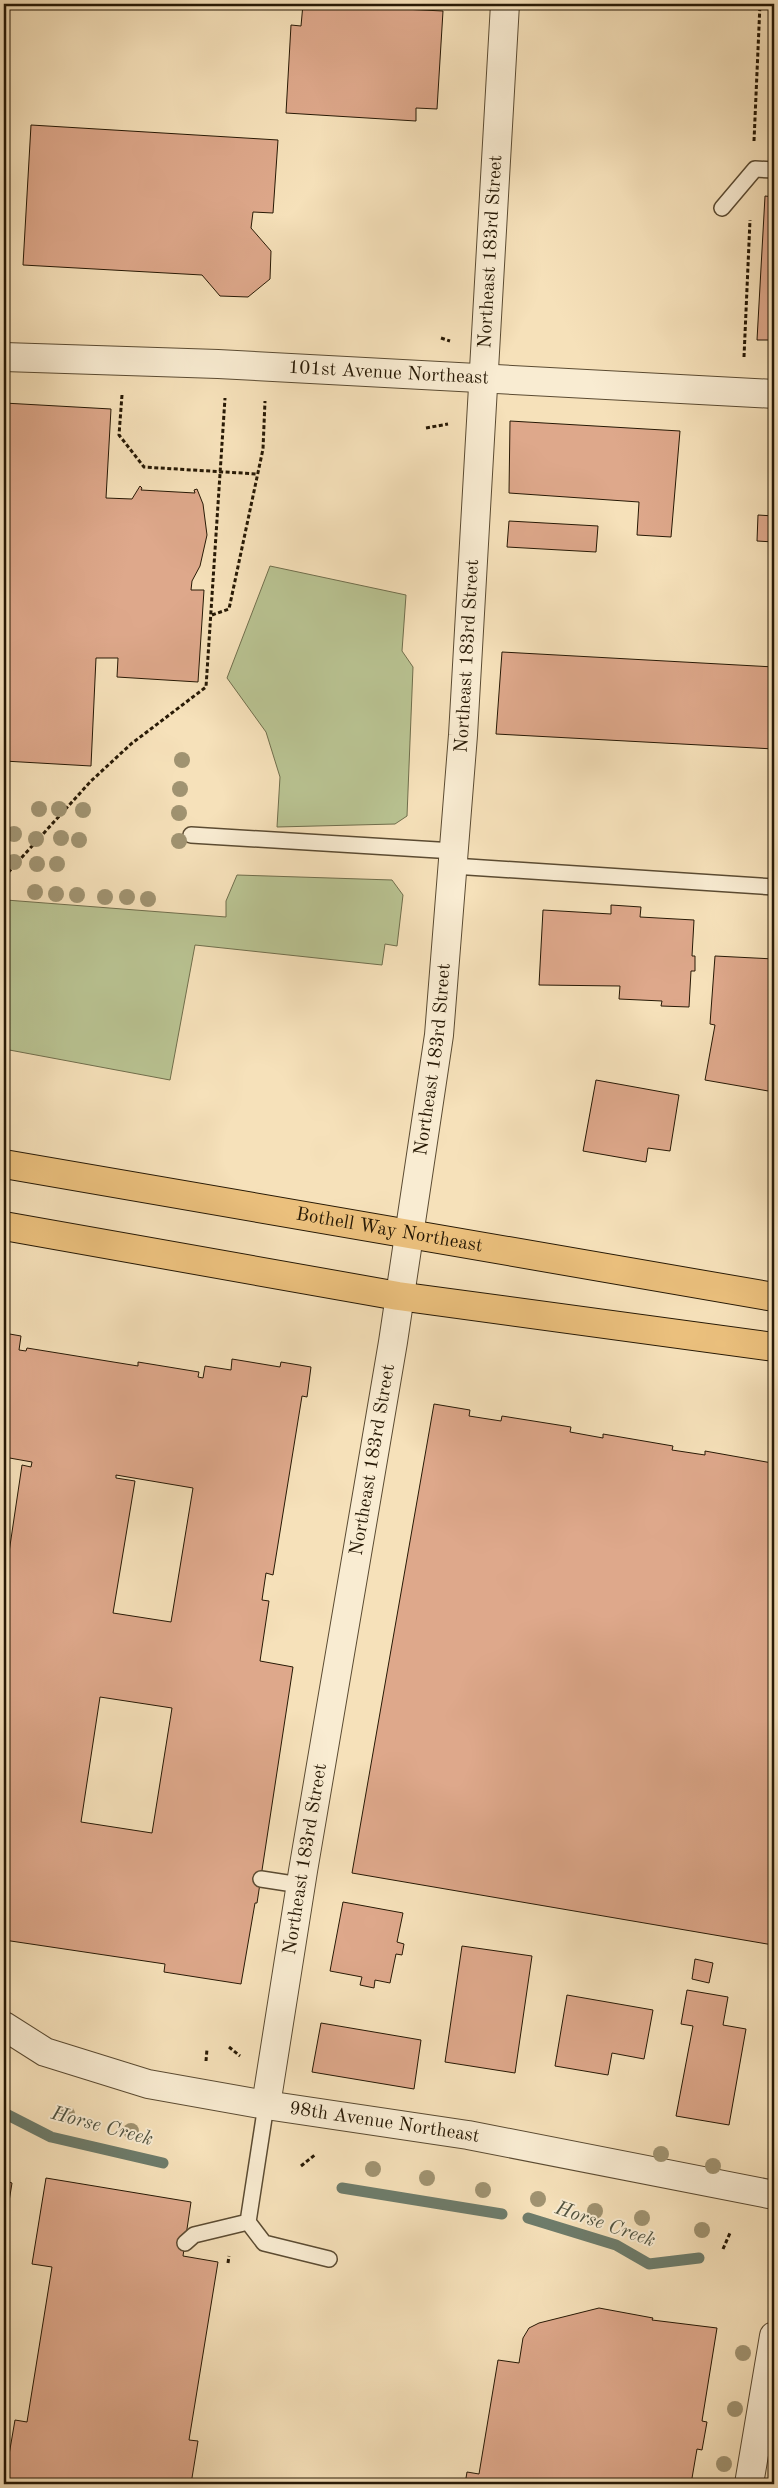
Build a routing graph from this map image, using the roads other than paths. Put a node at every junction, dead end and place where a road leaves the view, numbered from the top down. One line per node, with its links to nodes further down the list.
1 (505, 4): 5 (street, Northeast 183rd Street)
2 (774, 170): 3 (lane)
3 (722, 208)
4 (4, 357): 5 (street, 101st Avenue Northeast)
5 (482, 379): 6 (street, 101st Avenue Northeast); 8 (street, Northeast 183rd Street)
6 (774, 394)
7 (191, 835): 8 (lane)
8 (453, 859): 9 (lane); 12 (street, Northeast 183rd Street)
9 (774, 887)
10 (4, 1164): 12 (main road, Bothell Way Northeast)
11 (4, 1226): 13 (main road)
12 (409, 1233): 13 (street, Northeast 183rd Street); 14 (main road, Bothell Way Northeast)
13 (398, 1296): 15 (main road); 17 (street, Northeast 183rd Street)
14 (774, 1297)
15 (774, 1347)
16 (261, 1879): 17 (lane)
17 (300, 1885): 19 (street, Northeast 183rd Street)
18 (4, 2026): 19 (street, 98th Avenue Northeast)
19 (266, 2105): 20 (street, 98th Avenue Northeast); 21 (lane)
20 (774, 2195)
21 (248, 2222): 22 (lane); 23 (lane)
22 (185, 2243)
23 (329, 2259)
24 (774, 2336): 25 (street)
25 (749, 2484)

